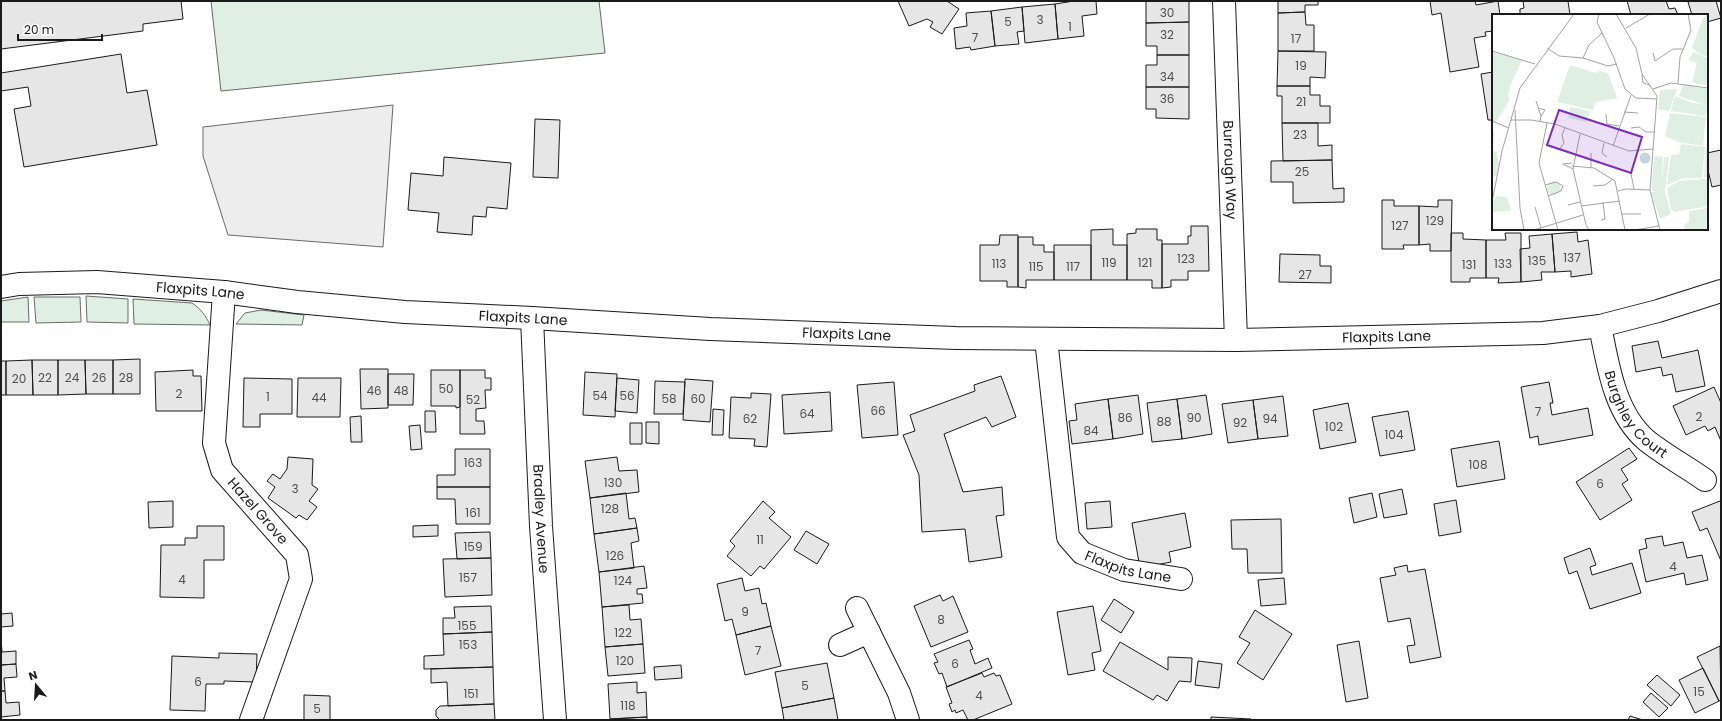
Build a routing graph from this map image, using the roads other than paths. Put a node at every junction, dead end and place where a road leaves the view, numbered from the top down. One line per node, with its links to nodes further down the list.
1 (1224, 1): 8 (street, Burrough Way)
2 (1, 287): 4 (street, Flaxpits Lane)
3 (1721, 291): 6 (street, Flaxpits Lane)
4 (224, 292): 5 (street, Flaxpits Lane); 14 (street, Hazel Grove)
5 (532, 318): 7 (street, Flaxpits Lane); 15 (street, Bradley Avenue)
6 (1600, 326): 8 (street, Flaxpits Lane); 9 (street, Burghley Court)
7 (1046, 339): 8 (street, Flaxpits Lane); 10 (street, Flaxpits Lane)
8 (1236, 340)
9 (1705, 480)
10 (1181, 579)
11 (857, 608): 12 (street)
12 (869, 632): 13 (street); 16 (street)
13 (840, 645)
14 (251, 720)
15 (555, 720)
16 (908, 720)

